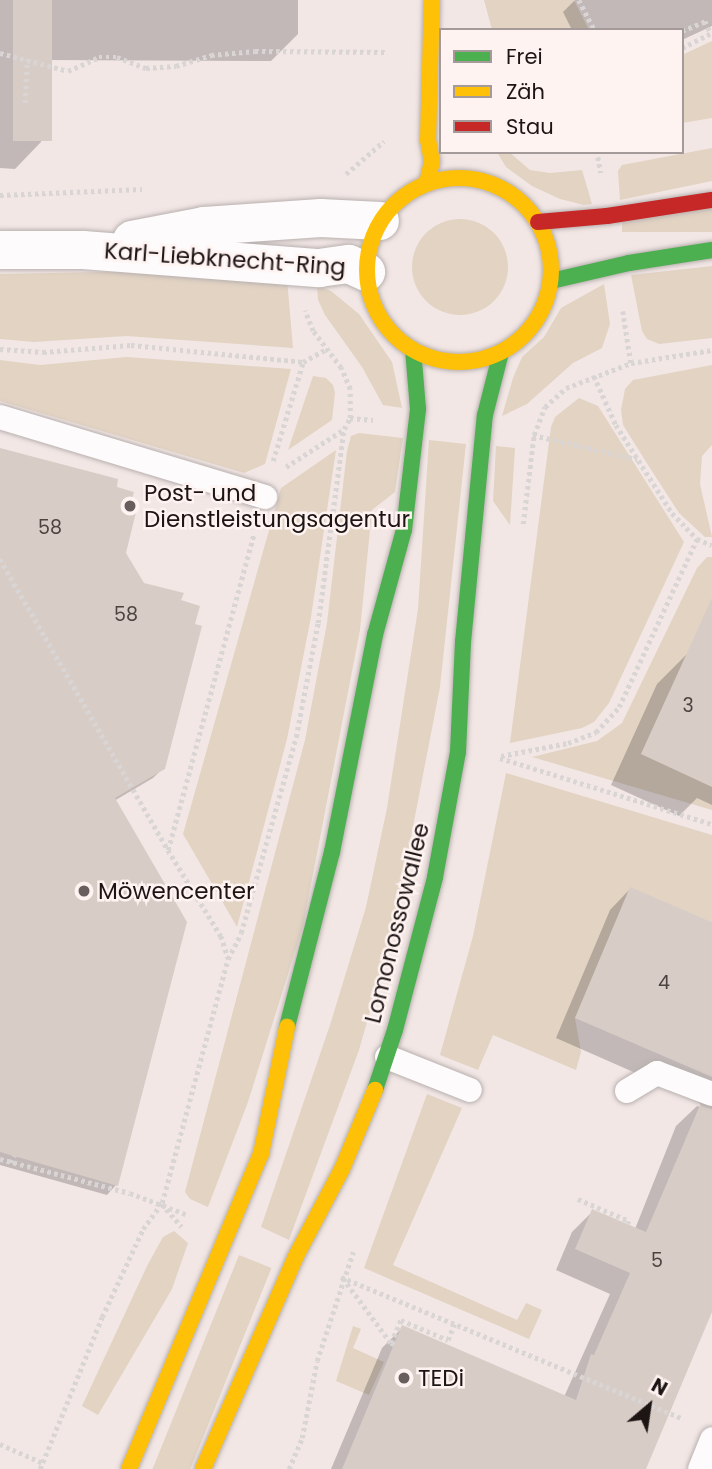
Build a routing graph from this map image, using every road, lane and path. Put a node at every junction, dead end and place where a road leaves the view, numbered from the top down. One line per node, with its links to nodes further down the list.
1 (432, 0): 3 (street); 16 (street)
2 (579, 0): 4 (path)
3 (441, 28)
4 (593, 28)
5 (684, 28): 6 (path)
6 (712, 34): 7 (path)
7 (684, 47)
8 (0, 52): 10 (path)
9 (390, 52): 10 (path)
10 (27, 59): 11 (path)
11 (25, 103)
12 (390, 134): 14 (path)
13 (475, 159): 15 (street)
14 (344, 176)
15 (477, 179): 16 (street); 19 (street)
16 (427, 183): 18 (street)
17 (712, 200): 19 (street)
18 (380, 221): 21 (street, Karl-Liebknecht-Ring); 23 (street)
19 (538, 222): 24 (street)
20 (0, 250): 21 (street, Karl-Liebknecht-Ring)
21 (83, 250): 23 (street, Karl-Liebknecht-Ring)
22 (712, 250): 24 (street)
23 (366, 272): 29 (street)
24 (551, 281): 31 (street)
25 (303, 302): 28 (path)
26 (622, 302): 33 (path)
27 (0, 349): 32 (path)
28 (326, 349): 32 (path); 36 (path)
29 (413, 350): 31 (street); 62 (street)
30 (712, 351): 33 (path)
31 (502, 352): 45 (street, Lomonossowallee)
32 (303, 362): 38 (path)
33 (631, 363): 34 (path)
34 (594, 376): 37 (path); 37 (path)
35 (0, 417): 38 (lane)
36 (344, 429): 38 (path); 44 (path)
37 (637, 459): 39 (path)
38 (267, 488): 43 (path)
39 (697, 540): 40 (path); 42 (path)
40 (712, 545)
41 (0, 558): 43 (path)
42 (712, 824)
43 (168, 850): 44 (path)
44 (228, 959): 53 (path)
45 (387, 1057): 46 (lane); 63 (street, Lomonossowallee)
46 (470, 1090)
47 (627, 1091): 48 (lane)
48 (712, 1094)
49 (14, 1156): 51 (path)
50 (0, 1159): 51 (path)
51 (11, 1163): 53 (path)
52 (578, 1199): 55 (path)
53 (162, 1203): 54 (path); 61 (path)
54 (189, 1216)
55 (628, 1224)
56 (454, 1324): 56 (path); 57 (path)
57 (691, 1422)
58 (302, 1438): 64 (path)
59 (712, 1439): 65 (lane)
60 (0, 1444): 61 (path)
61 (42, 1466)
62 (129, 1469)
63 (203, 1469)
64 (289, 1469)
65 (700, 1469)

